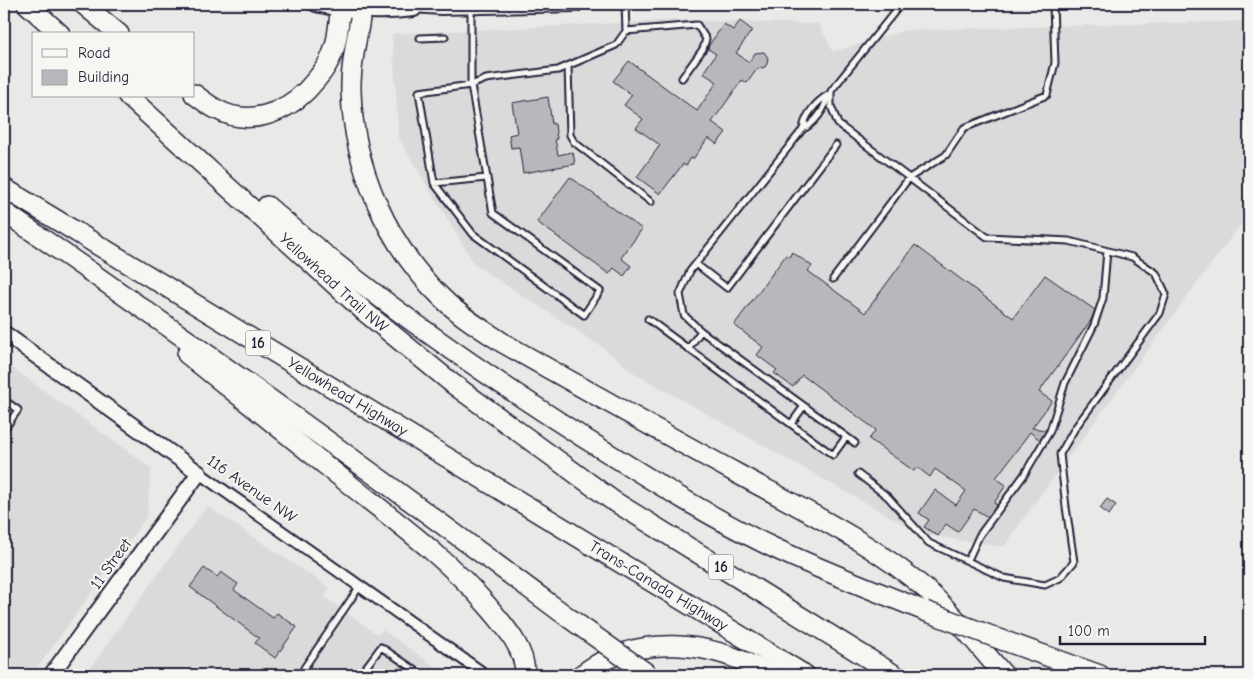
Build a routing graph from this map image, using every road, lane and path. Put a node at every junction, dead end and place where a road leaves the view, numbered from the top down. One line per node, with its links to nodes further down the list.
1 (27, 4): 13 (highway)
2 (83, 4): 14 (highway)
3 (316, 4): 9 (street)
4 (402, 4): 10 (street)
5 (576, 4): 11 (street)
6 (625, 4): 15 (lane)
7 (900, 4): 21 (lane)
8 (1053, 4): 27 (lane)
9 (341, 6): 12 (street); 22 (highway)
10 (429, 6): 11 (street); 12 (street)
11 (471, 6): 20 (lane)
12 (361, 7): 65 (highway)
13 (58, 32)
14 (117, 32)
15 (626, 32): 18 (lane); 19 (lane)
16 (445, 37): 17 (lane)
17 (420, 38)
18 (568, 66): 20 (lane); 30 (lane)
19 (682, 78)
20 (471, 85): 26 (lane); 28 (lane)
21 (831, 91): 27 (lane); 33 (lane)
22 (195, 95)
23 (130, 98): 64 (highway, Yellowhead Trail NW / 16)
24 (137, 98): 51 (highway, bridge)
25 (836, 145): 33 (lane)
26 (487, 178): 28 (lane); 28 (lane)
27 (909, 178): 32 (lane); 34 (lane)
28 (434, 183)
29 (4, 188): 48 (highway, Yellowhead Highway / 16)
30 (651, 202)
31 (4, 212): 35 (highway)
32 (1108, 251): 49 (lane); 49 (lane)
33 (696, 264): 37 (lane)
34 (833, 279)
35 (108, 283): 59 (highway); 61 (highway, bridge)
36 (648, 319): 39 (lane)
37 (701, 331): 39 (lane); 41 (lane)
38 (4, 333): 46 (street, 116 Avenue NW)
39 (688, 349): 42 (lane)
40 (4, 400): 43 (lane)
41 (804, 406): 42 (lane); 44 (lane)
42 (791, 424): 44 (lane)
43 (4, 430)
44 (846, 437): 45 (lane)
45 (855, 443)
46 (199, 473): 50 (street, 116 Avenue NW); 55 (street, 11 Street)
47 (858, 474): 49 (lane)
48 (512, 498): 63 (highway, Trans-Canada Highway / 16)
49 (968, 560)
50 (360, 586): 52 (lane); 53 (street, 116 Avenue NW)
51 (1002, 640): 66 (highway); 67 (highway)
52 (304, 668): 56 (lane); 57 (lane)
53 (480, 671)
54 (421, 674): 58 (lane)
55 (51, 675)
56 (302, 675)
57 (314, 675)
58 (360, 675)
59 (525, 675)
60 (581, 675): 62 (highway)
61 (649, 675)
62 (770, 675)
63 (804, 675)
64 (895, 675)
65 (1004, 675)
66 (1064, 675)
67 (1100, 675)

